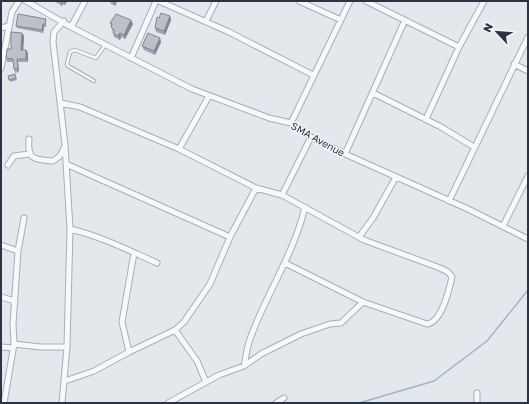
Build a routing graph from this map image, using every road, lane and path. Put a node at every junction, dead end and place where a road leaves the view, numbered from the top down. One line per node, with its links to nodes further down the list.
1 (19, 1): 15 (street)
2 (26, 1): 13 (street, SMA Avenue)
3 (85, 1): 16 (street)
4 (156, 1): 21 (street)
5 (159, 1): 14 (street)
6 (216, 1): 14 (street)
7 (298, 1): 11 (street)
8 (350, 1): 11 (street)
9 (366, 1): 12 (street)
10 (484, 1): 20 (street)
11 (341, 20): 25 (street)
12 (405, 20): 20 (street); 27 (street)
13 (64, 21): 16 (street, SMA Avenue); 29 (street)
14 (206, 21): 25 (street)
15 (9, 26): 17 (street); 23 (street)
16 (71, 27): 19 (street, SMA Avenue)
17 (1, 28)
18 (528, 37): 22 (street)
19 (106, 45): 21 (street, SMA Avenue); 26 (lane)
20 (459, 47): 30 (street)
21 (131, 58): 28 (street, SMA Avenue)
22 (514, 64): 24 (street); 35 (street)
23 (1, 68)
24 (528, 71)
25 (313, 75): 31 (street)
26 (94, 81)
27 (373, 93): 30 (street); 38 (street)
28 (209, 96): 31 (street, SMA Avenue); 36 (street)
29 (61, 103): 34 (street); 36 (street)
30 (426, 119): 35 (street)
31 (291, 123): 32 (street, SMA Avenue)
32 (311, 137): 38 (street, SMA Avenue); 44 (street)
33 (29, 139): 37 (street)
34 (65, 145): 37 (street); 39 (street)
35 (474, 147): 45 (street)
36 (179, 149): 43 (street)
37 (29, 154): 40 (street)
38 (345, 154): 42 (street, SMA Avenue)
39 (66, 164): 49 (street); 50 (street)
40 (8, 165)
41 (528, 176): 48 (street)
42 (396, 177): 45 (street, SMA Avenue); 51 (street)
43 (256, 188): 44 (street); 50 (street)
44 (282, 195): 46 (street)
45 (449, 201): 48 (street, SMA Avenue)
46 (305, 208): 51 (street); 56 (street)
47 (24, 218): 54 (street)
48 (503, 226): 52 (street, SMA Avenue)
49 (70, 229): 55 (street); 64 (street)
50 (230, 237): 61 (street)
51 (359, 237): 60 (street)
52 (528, 239)
53 (1, 245): 54 (street)
54 (18, 251): 59 (street)
55 (134, 253): 57 (street); 65 (street)
56 (286, 263): 60 (street); 66 (street)
57 (157, 264)
58 (1, 297): 59 (street)
59 (15, 301): 62 (street)
60 (363, 302): 66 (street)
61 (175, 330): 65 (street); 68 (street)
62 (14, 346): 63 (street); 64 (street); 71 (street)
63 (1, 347)
64 (67, 348): 67 (street)
65 (128, 352): 67 (street)
66 (244, 366): 68 (street)
67 (65, 381): 72 (street)
68 (206, 382): 73 (street)
69 (477, 393): 75 (street)
70 (284, 398): 74 (street)
71 (4, 403)
72 (62, 403)
73 (168, 403)
74 (276, 403)
75 (477, 403)

